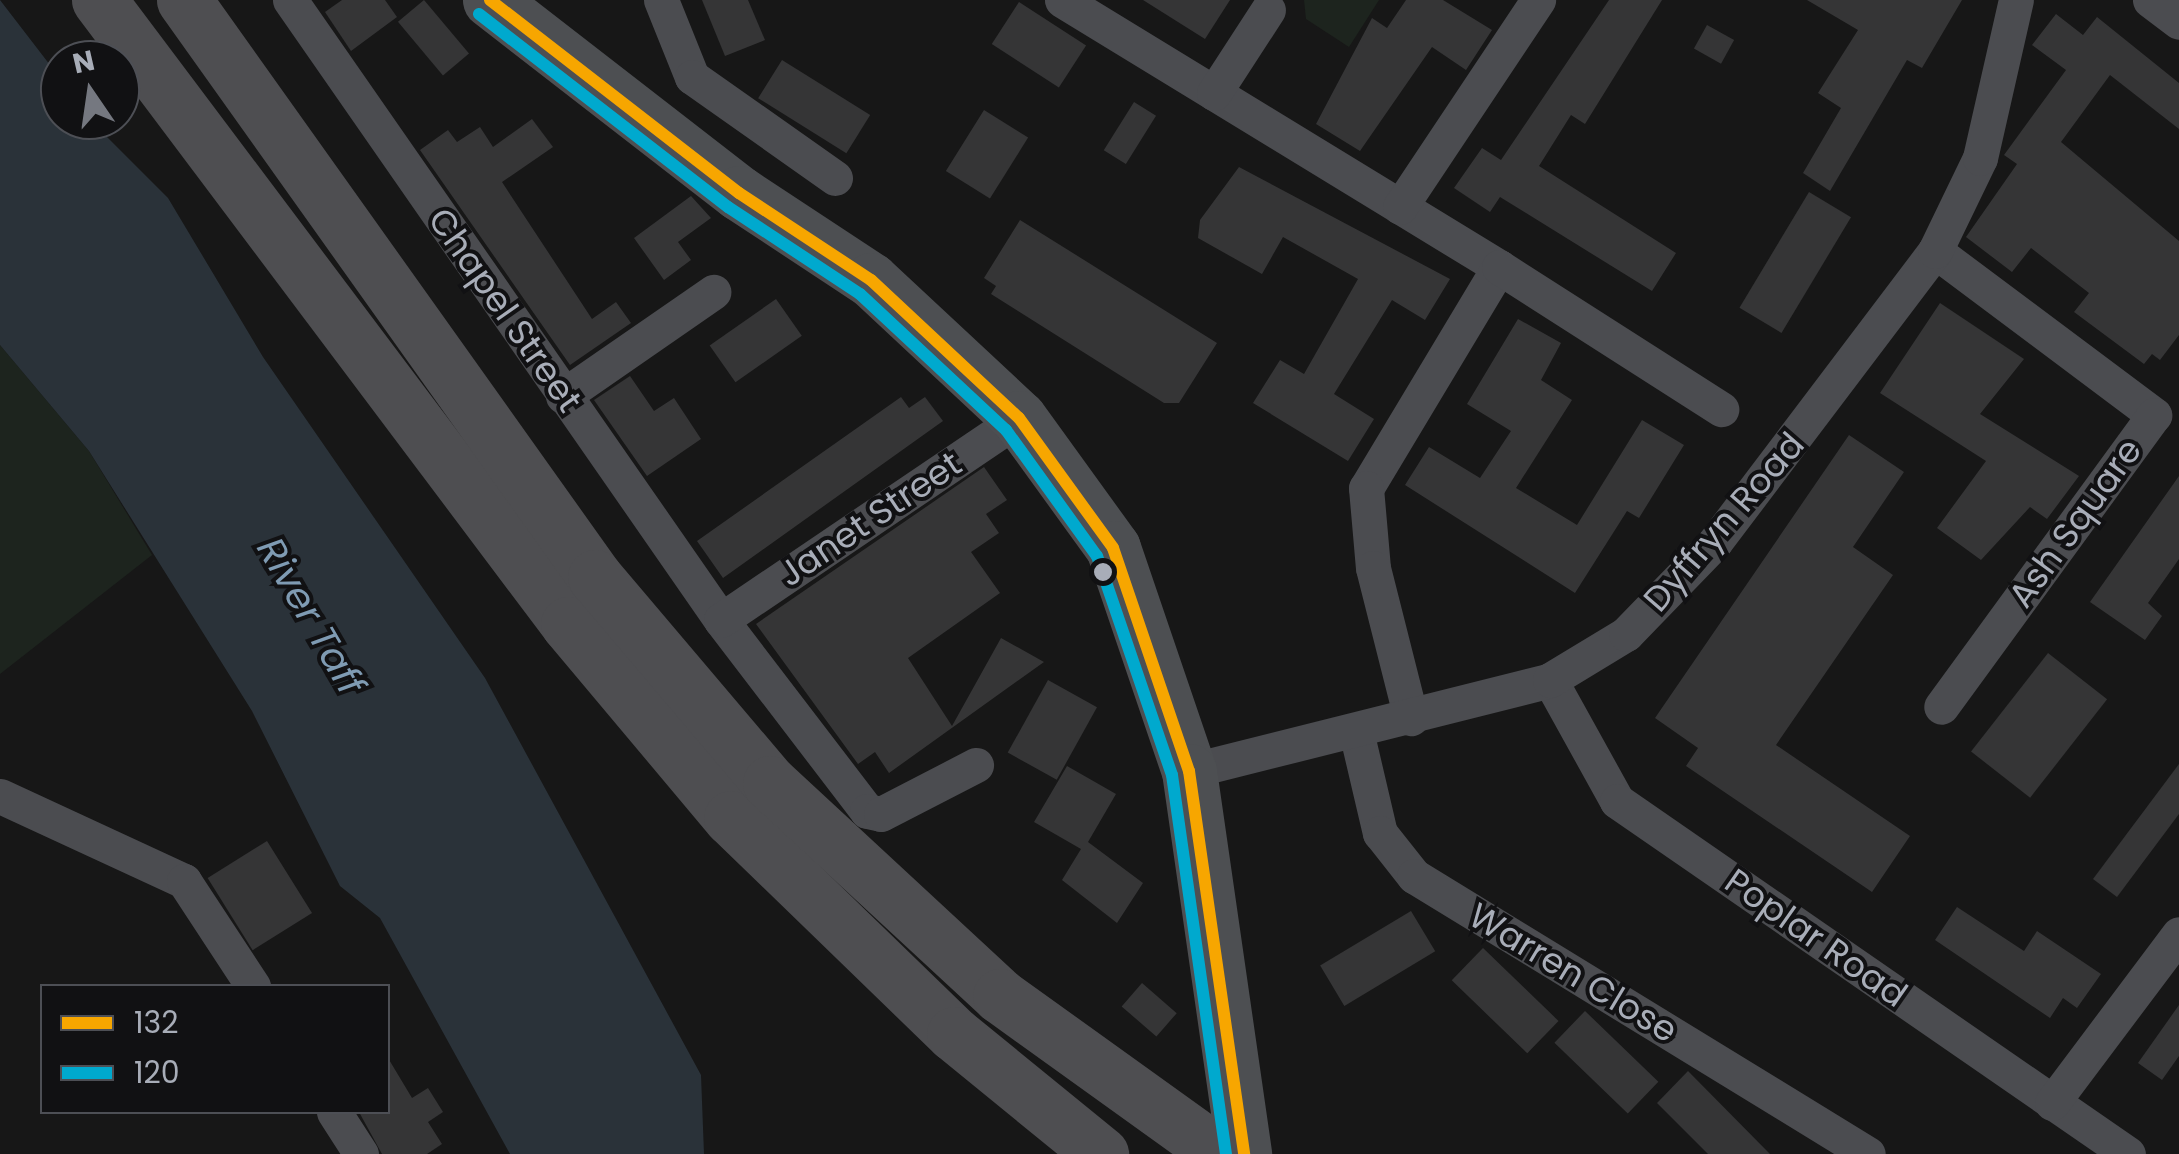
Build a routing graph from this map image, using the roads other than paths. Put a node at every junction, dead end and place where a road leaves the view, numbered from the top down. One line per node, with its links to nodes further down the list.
1 (100, 0): 34 (highway)
2 (184, 0): 35 (highway)
3 (290, 0): 18 (street, Chapel Street)
4 (490, 0): 20 (main road)
5 (661, 0): 13 (street)
6 (1062, 0): 12 (street)
7 (1538, 0): 14 (street)
8 (2016, 0): 15 (street, Dyffryn Road)
9 (2150, 0): 11 (street)
10 (1268, 10): 12 (street)
11 (2179, 22)
12 (1214, 92): 14 (street)
13 (835, 178)
14 (1400, 207): 16 (street)
15 (1935, 251): 22 (street, Dyffryn Road); 23 (street, Ash Square)
16 (1499, 268): 19 (street); 24 (street)
17 (713, 292): 18 (street)
18 (563, 396): 21 (street, Chapel Street)
19 (1721, 409)
20 (1020, 418): 21 (street, Janet Street); 27 (main road)
21 (720, 620): 26 (street, Chapel Street)
22 (1550, 680): 24 (street, Dyffryn Road); 31 (street, Poplar Road)
23 (1941, 707)
24 (1412, 718): 25 (street, Dyffryn Road)
25 (1356, 731): 27 (street, Dyffryn Road); 37 (street, Warren Close)
26 (976, 765)
27 (1189, 771): 36 (main road)
28 (0, 796): 30 (street)
29 (2179, 935): 31 (street)
30 (252, 984)
31 (2052, 1103): 38 (street, Poplar Road)
32 (335, 1114): 33 (street)
33 (360, 1154)
34 (1101, 1154)
35 (1220, 1154)
36 (1244, 1154)
37 (1868, 1154)
38 (2128, 1154)

